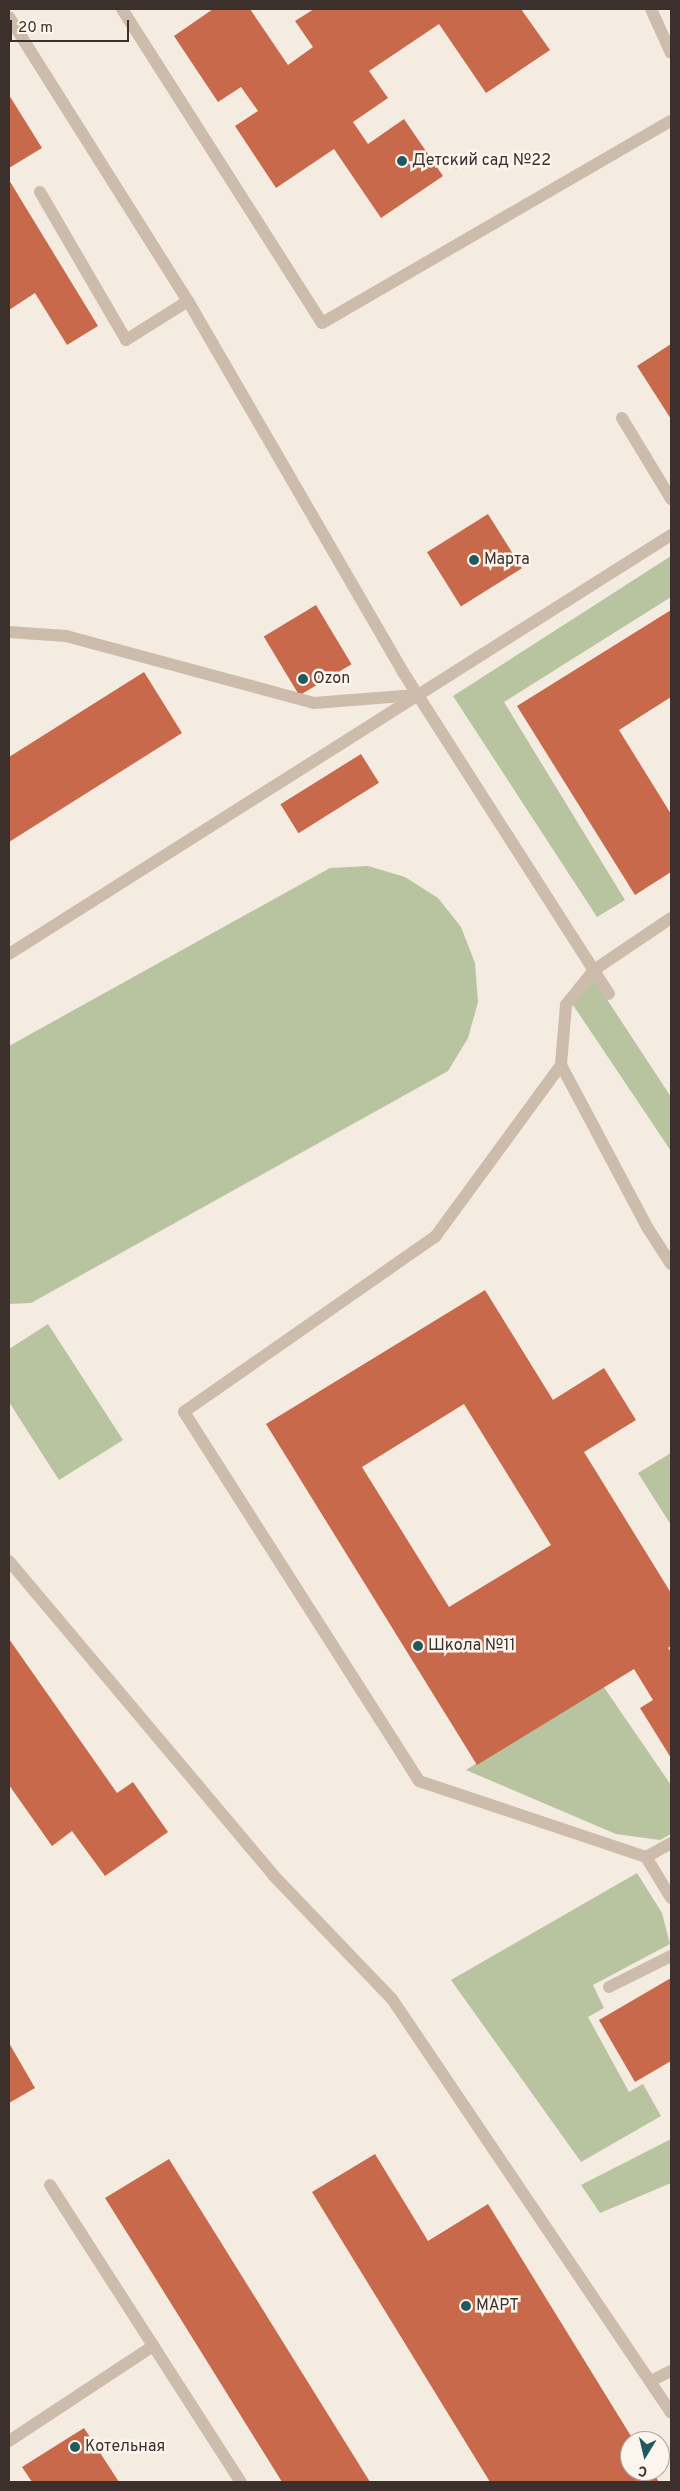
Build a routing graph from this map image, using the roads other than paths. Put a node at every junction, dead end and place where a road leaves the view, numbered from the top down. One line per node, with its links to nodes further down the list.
1 (122, 9): 5 (street)
2 (651, 9): 4 (street)
3 (9, 17): 7 (street)
4 (671, 53)
5 (671, 121)
6 (40, 192): 7 (street)
7 (188, 301): 12 (street)
8 (622, 418): 9 (street)
9 (671, 499)
10 (671, 535): 12 (street)
11 (9, 632): 12 (street)
12 (418, 695): 14 (street); 15 (street)
13 (671, 918): 15 (street)
14 (9, 954)
15 (594, 970): 16 (street); 17 (street)
16 (610, 994)
17 (561, 1065): 18 (street); 21 (street)
18 (671, 1264)
19 (9, 1561): 28 (street)
20 (671, 1842): 21 (street)
21 (646, 1857): 22 (street)
22 (671, 1898)
23 (671, 1956): 24 (street)
24 (610, 1987)
25 (50, 2184): 26 (street)
26 (153, 2346): 30 (street); 31 (street)
27 (671, 2371): 28 (street)
28 (651, 2381): 29 (street)
29 (671, 2413)
30 (9, 2440)
31 (241, 2482)

